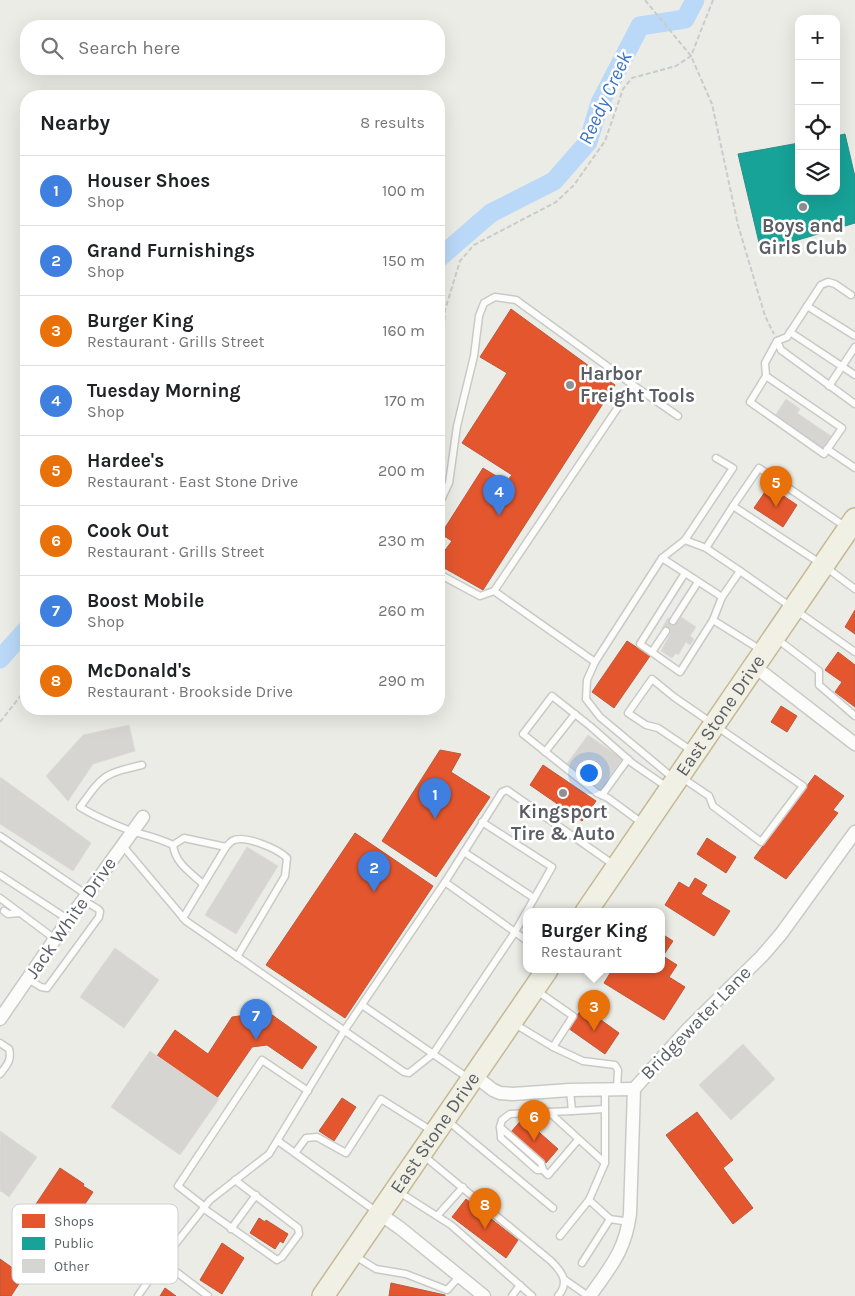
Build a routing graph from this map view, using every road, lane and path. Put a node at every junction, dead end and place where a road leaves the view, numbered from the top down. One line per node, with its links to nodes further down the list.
1 (645, 0): 3 (path)
2 (713, 0): 3 (path)
3 (691, 56): 6 (path); 9 (path)
4 (850, 295): 5 (lane)
5 (807, 306): 7 (lane); 8 (lane)
6 (445, 310)
7 (790, 332): 9 (lane); 11 (lane)
8 (855, 336)
9 (777, 341): 13 (lane); 15 (lane)
10 (855, 347): 11 (lane)
11 (842, 366): 12 (lane); 15 (lane)
12 (855, 374)
13 (766, 376): 18 (lane); 18 (lane)
14 (634, 385): 17 (lane); 21 (lane); 33 (lane)
15 (828, 386): 16 (lane)
16 (855, 404)
17 (678, 416)
18 (827, 449): 20 (lane)
19 (716, 458): 24 (lane)
20 (855, 468)
21 (445, 491)
22 (733, 506): 23 (lane); 25 (lane); 27 (lane)
23 (852, 524): 27 (highway, East Stone Drive)
24 (685, 540): 25 (lane); 26 (lane)
25 (706, 548): 28 (lane)
26 (662, 558): 29 (lane); 42 (lane)
27 (823, 565): 32 (lane); 35 (highway, East Stone Drive)
28 (740, 571): 34 (lane); 35 (lane)
29 (685, 573): 31 (lane); 40 (lane)
30 (445, 577): 33 (lane)
31 (698, 582): 34 (lane); 37 (lane)
32 (855, 589)
33 (494, 591): 42 (lane)
34 (722, 597): 36 (lane)
35 (793, 610): 39 (highway, East Stone Drive); 41 (lane)
36 (713, 620): 39 (lane); 40 (lane)
37 (673, 621)
38 (666, 631): 40 (lane)
39 (764, 651): 45 (lane); 47 (highway, East Stone Drive); 48 (street)
40 (652, 652)
41 (855, 652)
42 (595, 662): 53 (lane)
43 (20, 696): 46 (path)
44 (575, 714): 49 (lane); 49 (lane); 51 (lane)
45 (855, 716)
46 (0, 722)
47 (715, 724): 50 (highway, East Stone Drive); 50 (lane); 53 (lane)
48 (855, 744)
49 (545, 752): 54 (lane)
50 (695, 753): 53 (highway, East Stone Drive)
51 (628, 759): 53 (lane); 54 (lane)
52 (142, 765): 58 (lane)
53 (675, 782): 57 (highway, East Stone Drive)
54 (602, 795): 57 (lane)
55 (143, 817): 58 (street, Jack White Drive)
56 (482, 822): 64 (lane); 65 (lane); 71 (lane)
57 (646, 825): 65 (highway, East Stone Drive)
58 (132, 831): 61 (lane); 62 (street, Jack White Drive)
59 (855, 832): 95 (street, Bridgewater Lane)
60 (0, 836): 69 (lane)
61 (173, 844): 63 (lane); 68 (lane)
62 (122, 845): 69 (street, Jack White Drive); 76 (lane)
63 (226, 847): 68 (lane); 82 (lane)
64 (464, 852): 67 (lane); 71 (lane)
65 (617, 867): 73 (highway, East Stone Drive)
66 (0, 875): 78 (lane)
67 (445, 882): 79 (lane); 86 (lane)
68 (203, 884): 76 (lane)
69 (85, 897): 78 (street, Jack White Drive); 84 (lane)
70 (0, 898): 75 (lane)
71 (534, 898): 72 (lane)
72 (528, 908)
73 (589, 908)
74 (4, 911): 75 (lane)
75 (20, 913): 81 (lane)
76 (183, 918): 82 (lane)
77 (523, 918): 79 (lane)
78 (69, 920): 81 (street, Jack White Drive)
79 (515, 932): 80 (lane); 92 (lane)
80 (523, 938)
81 (55, 939): 84 (street, Jack White Drive)
82 (237, 956): 89 (lane)
83 (545, 973): 85 (highway, East Stone Drive)
84 (28, 979): 87 (street, Jack White Drive)
85 (534, 989): 88 (highway, East Stone Drive); 91 (lane)
86 (362, 1005): 89 (lane); 92 (lane)
87 (0, 1019)
88 (512, 1022): 91 (lane); 94 (highway, East Stone Drive)
89 (344, 1031): 92 (lane); 98 (lane)
90 (0, 1043): 93 (lane)
91 (553, 1047): 96 (lane)
92 (433, 1054): 94 (lane)
93 (0, 1074)
94 (473, 1078): 97 (street); 102 (highway, East Stone Drive)
95 (634, 1088): 96 (street); 118 (street, Bridgewater Lane)
96 (611, 1089): 97 (street); 99 (lane)
97 (570, 1090): 100 (lane)
98 (308, 1091): 104 (lane); 113 (lane)
99 (605, 1109): 100 (lane); 107 (lane)
100 (572, 1110): 101 (lane)
101 (550, 1112): 103 (lane); 103 (lane)
102 (440, 1126): 105 (lane); 106 (highway, East Stone Drive); 114 (lane)
103 (578, 1140): 107 (lane)
104 (278, 1141): 105 (lane); 108 (lane)
105 (295, 1153): 115 (lane)
106 (421, 1154): 109 (lane); 110 (highway, East Stone Drive)
107 (605, 1163): 112 (lane)
108 (235, 1180): 111 (lane); 113 (lane)
109 (462, 1187): 116 (lane); 126 (lane)
110 (396, 1190): 115 (highway, East Stone Drive); 116 (lane)
111 (256, 1196): 119 (lane); 119 (lane)
112 (589, 1200): 117 (lane); 120 (lane)
113 (204, 1208): 119 (lane); 121 (lane)
114 (553, 1208)
115 (380, 1214): 122 (highway, East Stone Drive); 125 (street)
116 (437, 1216): 128 (lane)
117 (610, 1219): 118 (lane); 123 (lane)
118 (629, 1222): 137 (street, Bridgewater Lane)
119 (231, 1229)
120 (560, 1236)
121 (178, 1241)
122 (352, 1254): 129 (lane); 132 (highway, East Stone Drive)
123 (582, 1263)
124 (178, 1273): 131 (lane)
125 (460, 1276): 129 (lane); 133 (street)
126 (565, 1280): 136 (lane); 137 (lane)
127 (146, 1284): 130 (lane)
128 (520, 1285): 134 (lane); 135 (lane)
129 (448, 1293)
130 (138, 1296)
131 (208, 1296)
132 (323, 1296)
133 (484, 1296)
134 (512, 1296)
135 (532, 1296)
136 (558, 1296)
137 (589, 1296)

